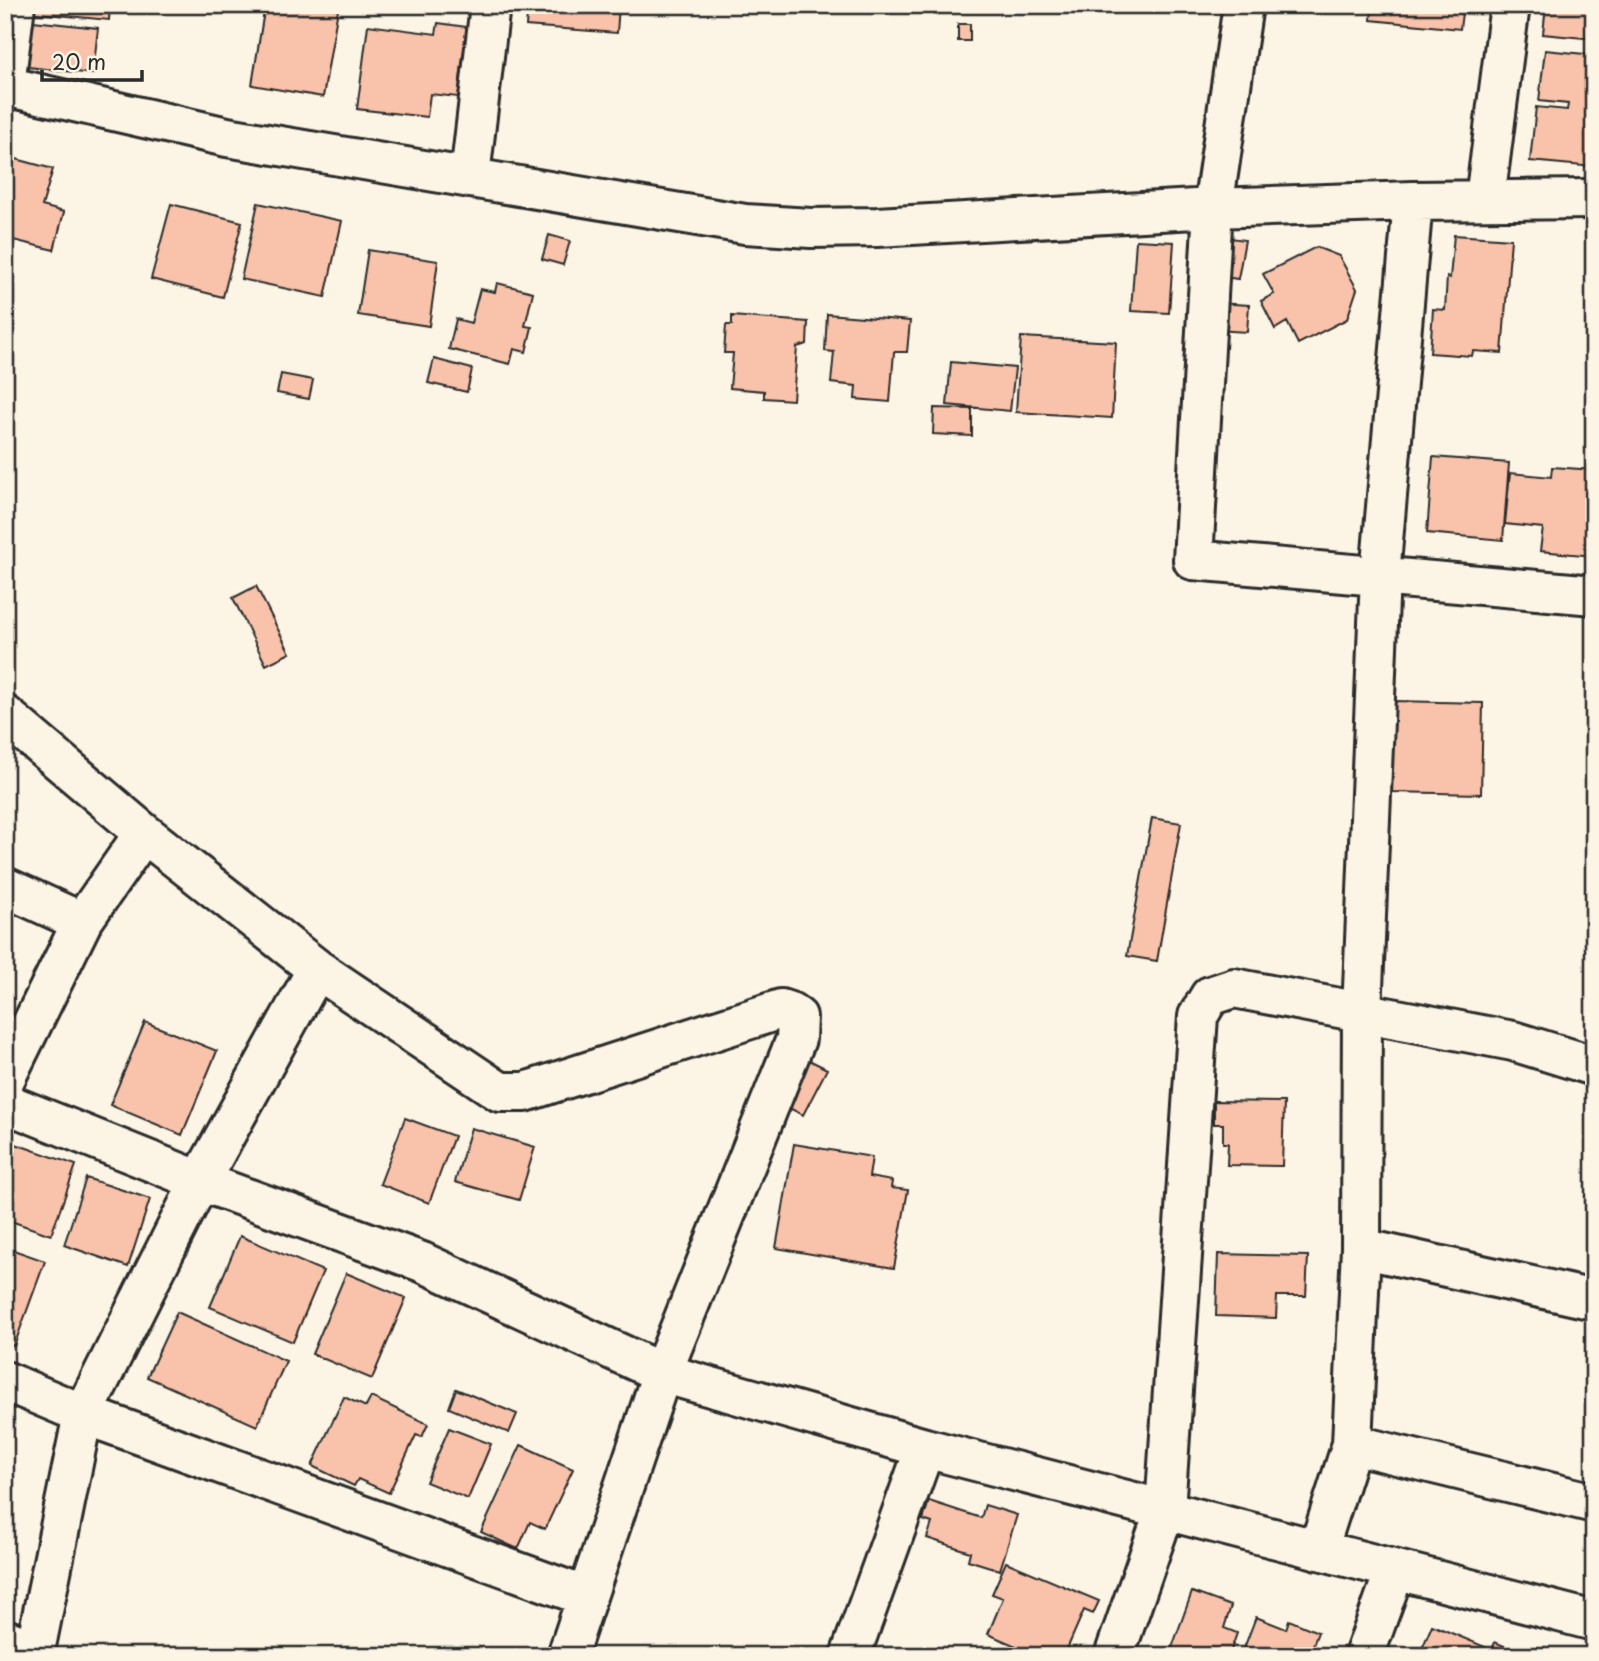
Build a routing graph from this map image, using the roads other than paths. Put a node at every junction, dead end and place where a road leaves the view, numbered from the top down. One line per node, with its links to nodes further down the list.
1 (15, 5): 5 (street)
2 (490, 5): 6 (street)
3 (1243, 5): 10 (street)
4 (1510, 5): 7 (street)
5 (5, 85): 6 (street)
6 (470, 176): 10 (street)
7 (1485, 199): 8 (street); 9 (street)
8 (1594, 199)
9 (1413, 201): 10 (street); 11 (street)
10 (1213, 208): 11 (street)
11 (1380, 575): 12 (street); 18 (street)
12 (1594, 595)
13 (5, 715): 14 (street)
14 (144, 833): 16 (street); 17 (street)
15 (5, 887): 16 (street)
16 (82, 922): 20 (street)
17 (317, 969): 22 (street); 25 (street)
18 (1362, 1013): 19 (street); 23 (street); 31 (street)
19 (1594, 1066)
20 (5, 1079)
21 (5, 1103): 22 (street)
22 (200, 1181): 25 (street); 27 (street)
23 (1361, 1248): 24 (street); 28 (street)
24 (1594, 1300)
25 (662, 1373): 29 (street); 34 (street)
26 (5, 1381): 27 (street)
27 (83, 1414): 34 (street); 36 (street)
28 (1352, 1444): 30 (street); 32 (street)
29 (925, 1448): 31 (street); 38 (street)
30 (1594, 1503)
31 (1165, 1510): 32 (street); 39 (street)
32 (1318, 1550): 33 (street)
33 (1395, 1570): 35 (street); 40 (street)
34 (587, 1597): 37 (street)
35 (1594, 1622)
36 (29, 1648)
37 (567, 1656)
38 (850, 1656)
39 (1114, 1656)
40 (1364, 1656)

